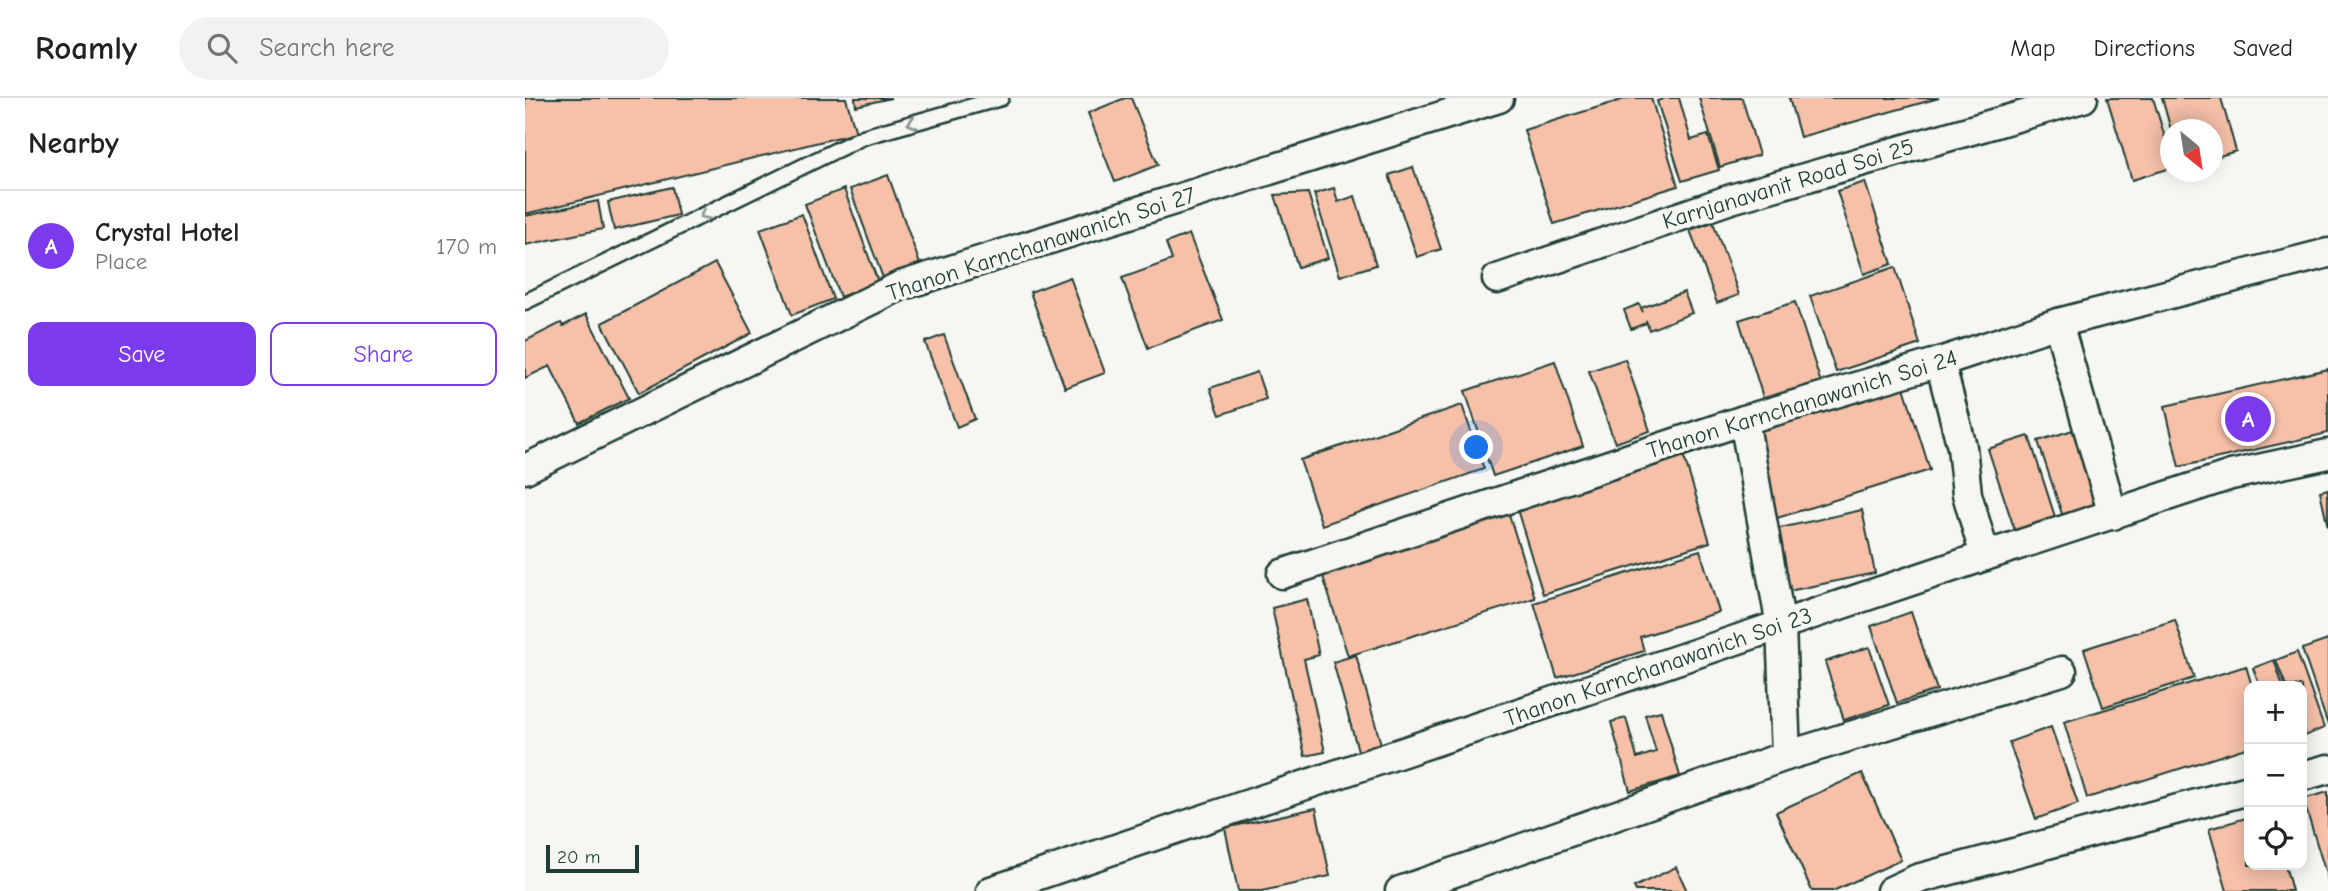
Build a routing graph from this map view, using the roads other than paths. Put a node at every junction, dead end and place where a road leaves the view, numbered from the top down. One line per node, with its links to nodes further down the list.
1 (1001, 98): 6 (lane, one-way to 6)
2 (1499, 98): 11 (street, Thanon Karnchanawanich Soi 27)
3 (2083, 98): 5 (street, Karnjanavanit Road Soi 25)
4 (2328, 253): 7 (street, Thanon Karnchanawanich Soi 24)
5 (1497, 279)
6 (525, 302)
7 (2058, 323): 8 (street, Thanon Karnchanawanich Soi 24); 12 (street)
8 (1940, 362): 9 (street, Thanon Karnchanawanich Soi 24); 13 (street)
9 (1744, 420): 14 (street, Thanon Karnchanawanich Soi 24); 15 (street)
10 (2328, 454): 12 (street, Thanon Karnchanawanich Soi 23)
11 (525, 469)
12 (2113, 515): 13 (street, Thanon Karnchanawanich Soi 23)
13 (1985, 556): 15 (street, Thanon Karnchanawanich Soi 23)
14 (1282, 574)
15 (1781, 626): 17 (street); 21 (street, Thanon Karnchanawanich Soi 23)
16 (2062, 671): 17 (street)
17 (1786, 757): 22 (street)
18 (2328, 769): 19 (street)
19 (2307, 775)
20 (2244, 791): 23 (street)
21 (991, 891)
22 (1399, 891)
23 (1891, 891)

